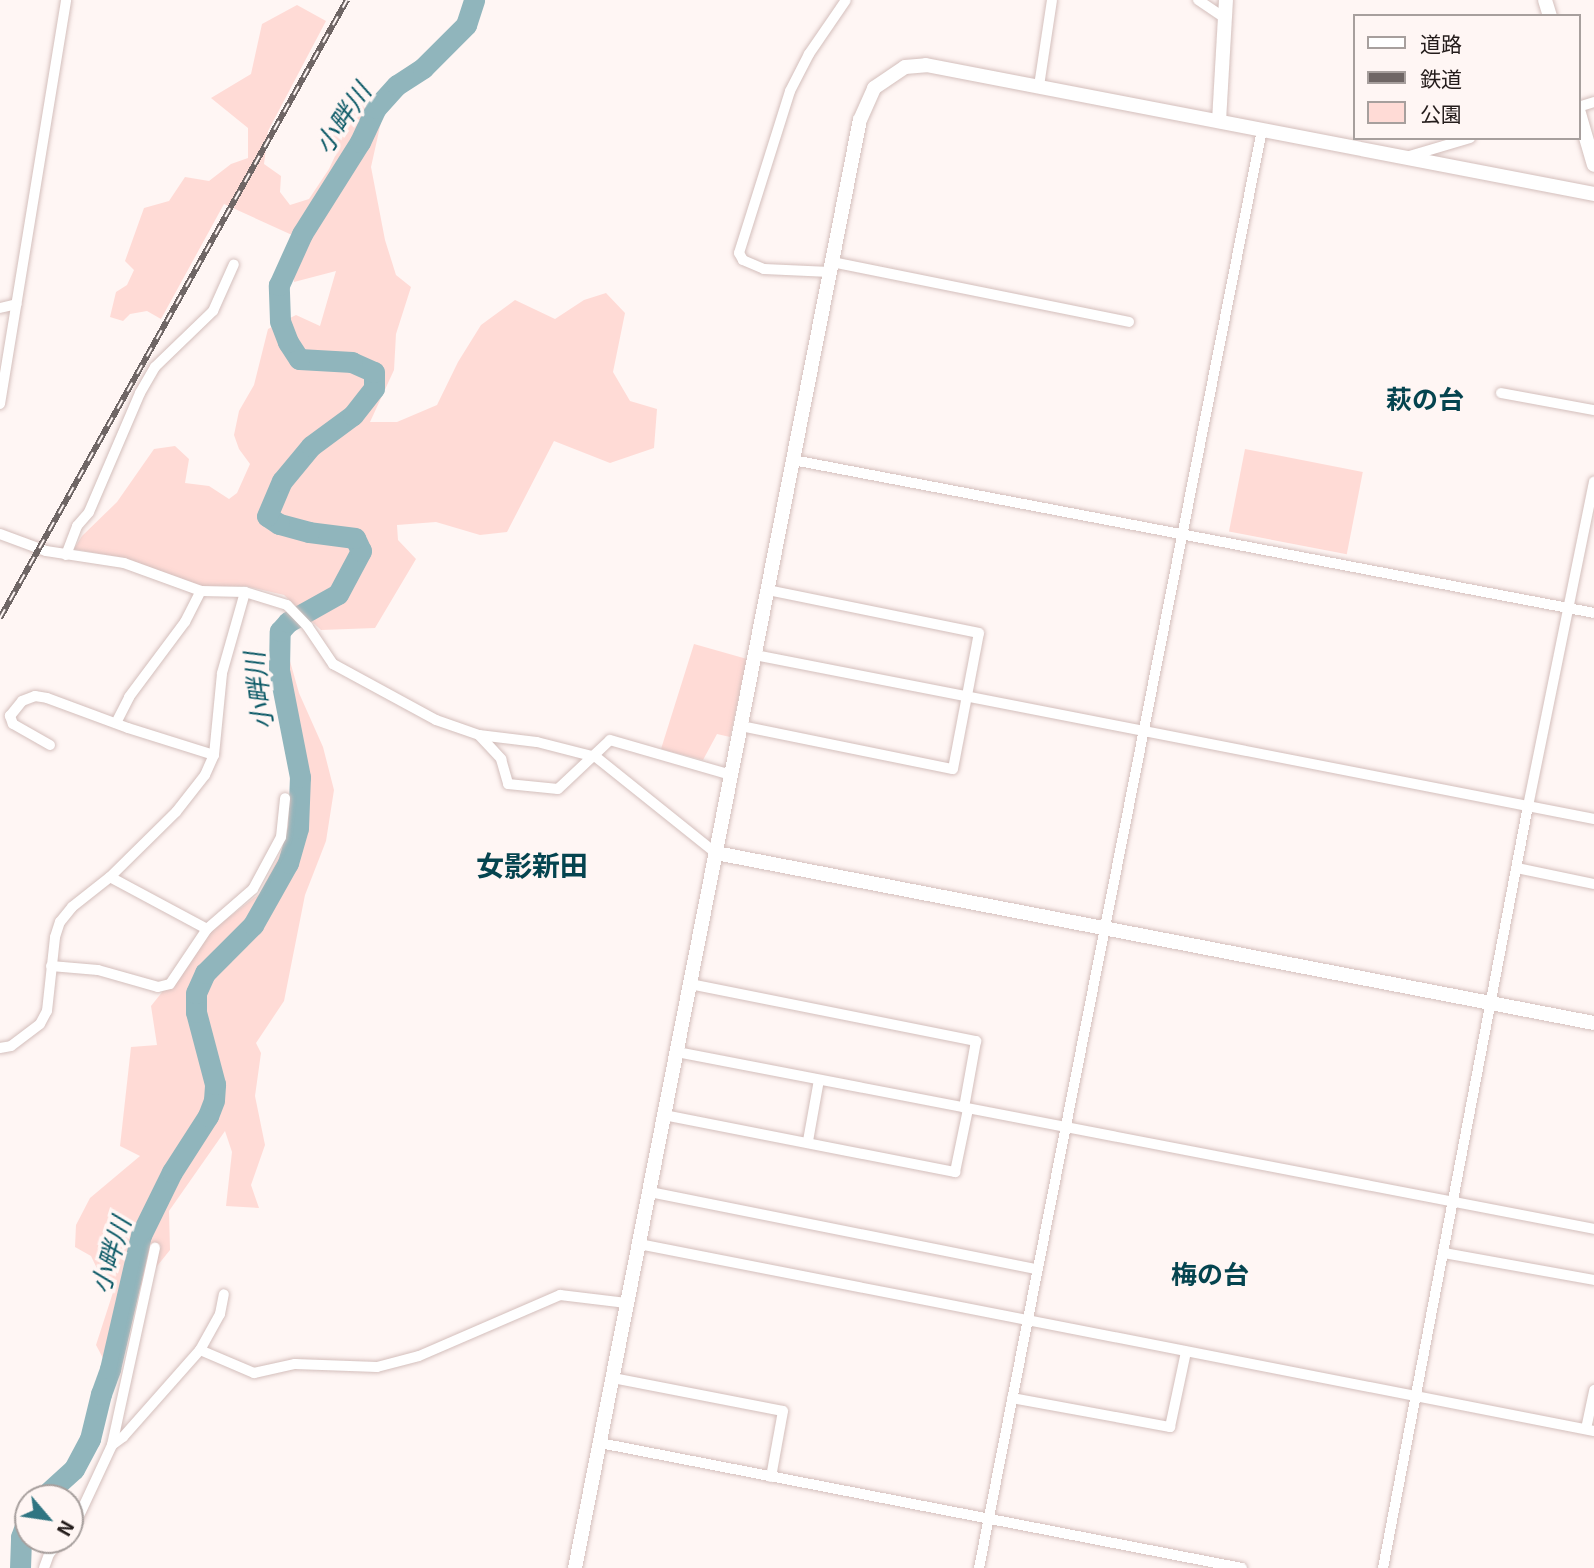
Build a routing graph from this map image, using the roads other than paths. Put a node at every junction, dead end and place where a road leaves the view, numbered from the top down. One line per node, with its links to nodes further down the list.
1 (66, 0): 17 (street)
2 (846, 0): 16 (street)
3 (1052, 0): 7 (street)
4 (1198, 0): 6 (street)
5 (1226, 0): 6 (street)
6 (1225, 18): 9 (street)
7 (1039, 86): 9 (street); 16 (street)
8 (1580, 116): 13 (street)
9 (1219, 121): 10 (street)
10 (1262, 130): 12 (street); 25 (street)
11 (1463, 140): 12 (street)
12 (1399, 159): 14 (street)
13 (1594, 164)
14 (1594, 194)
15 (234, 264): 27 (street)
16 (831, 267): 19 (street); 23 (street)
17 (17, 304): 18 (street); 21 (street)
18 (0, 308)
19 (1129, 322)
20 (1501, 393): 22 (street)
21 (0, 404)
22 (1594, 410)
23 (793, 460): 25 (street); 28 (street)
24 (1594, 482): 31 (street)
25 (1182, 533): 31 (street); 37 (street)
26 (0, 534): 27 (street)
27 (66, 555): 29 (street)
28 (768, 590): 33 (street); 34 (street)
29 (201, 591): 30 (street); 35 (street)
30 (245, 592): 38 (street); 40 (street)
31 (1569, 608): 32 (street); 44 (street)
32 (1594, 613)
33 (755, 655): 34 (street); 36 (street)
34 (967, 696): 36 (street); 37 (street)
35 (116, 723): 39 (street); 40 (street)
36 (741, 726): 42 (street)
37 (1144, 730): 44 (street); 50 (street)
38 (479, 735): 41 (street); 41 (street)
39 (50, 745)
40 (214, 755): 48 (street)
41 (596, 757): 42 (street); 46 (street)
42 (732, 775): 46 (street)
43 (285, 798): 51 (street)
44 (1528, 806): 45 (street); 47 (street)
45 (1594, 819)
46 (716, 853): 50 (street); 53 (street)
47 (1517, 868): 49 (street); 54 (street)
48 (110, 877): 51 (street); 52 (street)
49 (1594, 884)
50 (1105, 928): 54 (street); 61 (street)
51 (207, 929): 52 (street)
52 (51, 966): 56 (street)
53 (690, 984): 57 (street); 59 (street)
54 (1491, 1003): 55 (street); 64 (street)
55 (1594, 1023)
56 (0, 1048)
57 (677, 1052): 58 (street); 60 (street)
58 (819, 1080): 59 (street); 62 (street)
59 (966, 1108): 61 (street); 62 (street)
60 (664, 1115): 62 (street); 63 (street)
61 (1066, 1128): 64 (street); 69 (street)
62 (807, 1141)
63 (650, 1192): 66 (street); 69 (street)
64 (1454, 1200): 65 (street); 68 (street)
65 (1594, 1229)
66 (639, 1244): 72 (street); 73 (street)
67 (155, 1248): 82 (street)
68 (1444, 1253): 70 (street); 78 (street)
69 (1037, 1269): 73 (street)
70 (1594, 1280)
71 (224, 1294): 74 (street)
72 (627, 1303): 74 (street); 76 (street)
73 (1027, 1321): 75 (street); 79 (street)
74 (200, 1350): 82 (street)
75 (1186, 1352): 78 (street); 79 (street)
76 (612, 1378): 81 (street); 83 (street)
77 (1594, 1390): 80 (street)
78 (1415, 1396): 80 (street); 89 (street)
79 (1012, 1398): 85 (street)
80 (1590, 1430)
81 (600, 1443): 83 (street); 86 (street)
82 (111, 1445): 84 (street)
83 (771, 1477): 85 (street)
84 (84, 1505)
85 (988, 1520): 87 (street); 88 (street)
86 (575, 1568)
87 (978, 1568)
88 (1242, 1568)
89 (1383, 1568)

